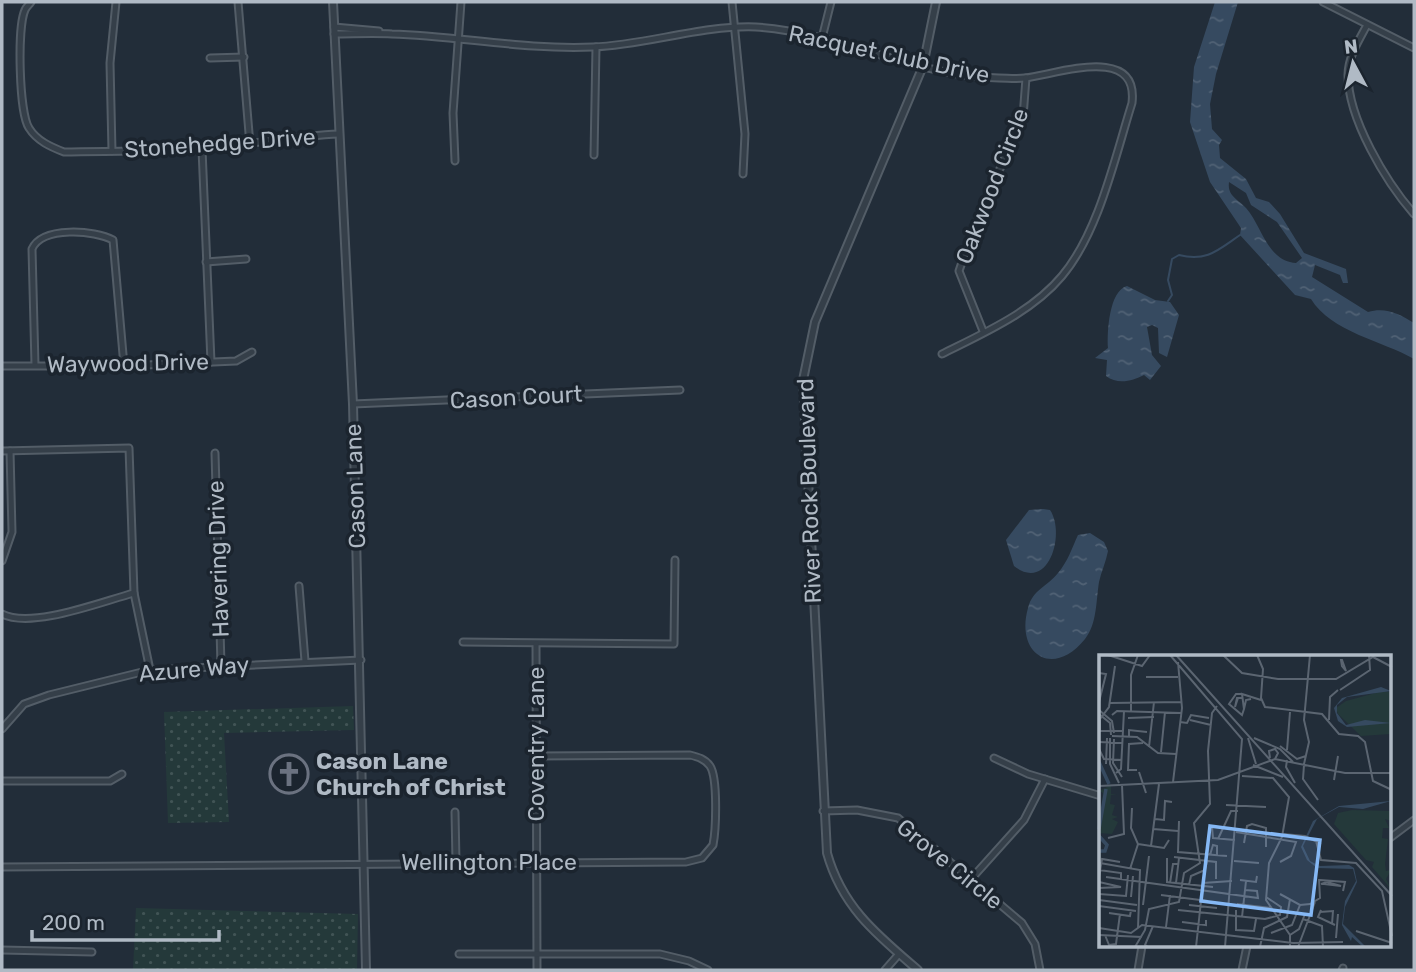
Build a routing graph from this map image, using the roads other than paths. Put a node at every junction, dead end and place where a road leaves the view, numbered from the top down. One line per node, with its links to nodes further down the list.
1 (31, 2): 24 (street, Stonehedge Drive)
2 (116, 2): 24 (street)
3 (238, 2): 17 (street)
4 (333, 2): 12 (street, Cason Lane)
5 (461, 2): 14 (street)
6 (732, 2): 11 (street)
7 (831, 2): 13 (street)
8 (936, 2): 19 (street, River Rock Boulevard)
9 (1323, 2): 10 (street)
10 (1367, 25): 16 (street); 28 (street)
11 (734, 27): 13 (street, Racquet Club Drive); 15 (street, Racquet Club Drive); 27 (street)
12 (334, 31): 14 (street, Racquet Club Drive); 21 (street, Cason Lane)
13 (822, 38): 19 (street, Racquet Club Drive)
14 (458, 41): 15 (street, Racquet Club Drive); 26 (street)
15 (596, 47): 25 (street)
16 (1414, 48)
17 (244, 57): 18 (street); 22 (street)
18 (210, 58)
19 (923, 66): 20 (street, Racquet Club Drive); 61 (street, River Rock Boulevard)
20 (1026, 78): 31 (street, Oakwood Circle); 31 (street, Racquet Club Drive)
21 (339, 134): 22 (street, Stonehedge Drive); 39 (street, Cason Lane)
22 (250, 145): 23 (street, Stonehedge Drive)
23 (202, 149): 24 (street, Stonehedge Drive); 30 (street)
24 (112, 151)
25 (594, 155)
26 (455, 161)
27 (743, 174)
28 (1414, 214)
29 (246, 259): 30 (street)
30 (206, 262): 34 (street)
31 (983, 331): 33 (street, Racquet Club Drive)
32 (252, 352): 34 (street, Waywood Drive)
33 (942, 354)
34 (211, 362): 37 (street, Waywood Drive)
35 (35, 365): 36 (street, Waywood Drive); 37 (street, Waywood Drive); 37 (street)
36 (2, 366)
37 (124, 366)
38 (680, 390): 39 (street, Cason Court)
39 (353, 404): 50 (street, Cason Lane)
40 (2, 451): 41 (street)
41 (10, 451): 44 (street); 46 (street)
42 (215, 453): 52 (street, Havering Drive)
43 (675, 560): 49 (street)
44 (2, 561)
45 (299, 586): 51 (street)
46 (134, 593): 47 (street); 53 (street)
47 (2, 614)
48 (463, 642): 49 (street)
49 (536, 644): 55 (street, Coventry Lane)
50 (361, 660): 51 (street, Azure Way); 67 (street, Cason Lane)
51 (305, 662): 52 (street, Azure Way)
52 (221, 666): 53 (street, Azure Way)
53 (150, 670): 54 (street, Azure Way)
54 (2, 729)
55 (536, 756): 66 (street, Coventry Lane); 66 (street, Wellington Place)
56 (994, 758): 58 (street)
57 (122, 774): 59 (street)
58 (1045, 779): 60 (street); 69 (street)
59 (2, 781)
60 (1099, 795)
61 (823, 811): 69 (street, Grove Circle); 76 (street, River Rock Boulevard)
62 (455, 812): 65 (street)
63 (1414, 820): 64 (street)
64 (1392, 836)
65 (456, 862): 66 (street, Wellington Place); 67 (street, Wellington Place)
66 (537, 862): 75 (street, Coventry Lane)
67 (364, 863): 68 (street, Wellington Place); 77 (street, Cason Lane)
68 (2, 867)
69 (972, 878): 82 (street, Grove Circle)
70 (1142, 948): 83 (street)
71 (1247, 948): 84 (street)
72 (2, 950): 73 (street)
73 (92, 952)
74 (459, 954): 75 (street)
75 (537, 954): 78 (street, Coventry Lane); 79 (street)
76 (899, 954): 80 (street); 81 (street, River Rock Boulevard)
77 (366, 970)
78 (537, 970)
79 (708, 970)
80 (885, 970)
81 (918, 970)
82 (1040, 970)
83 (1138, 970)
84 (1242, 970)

